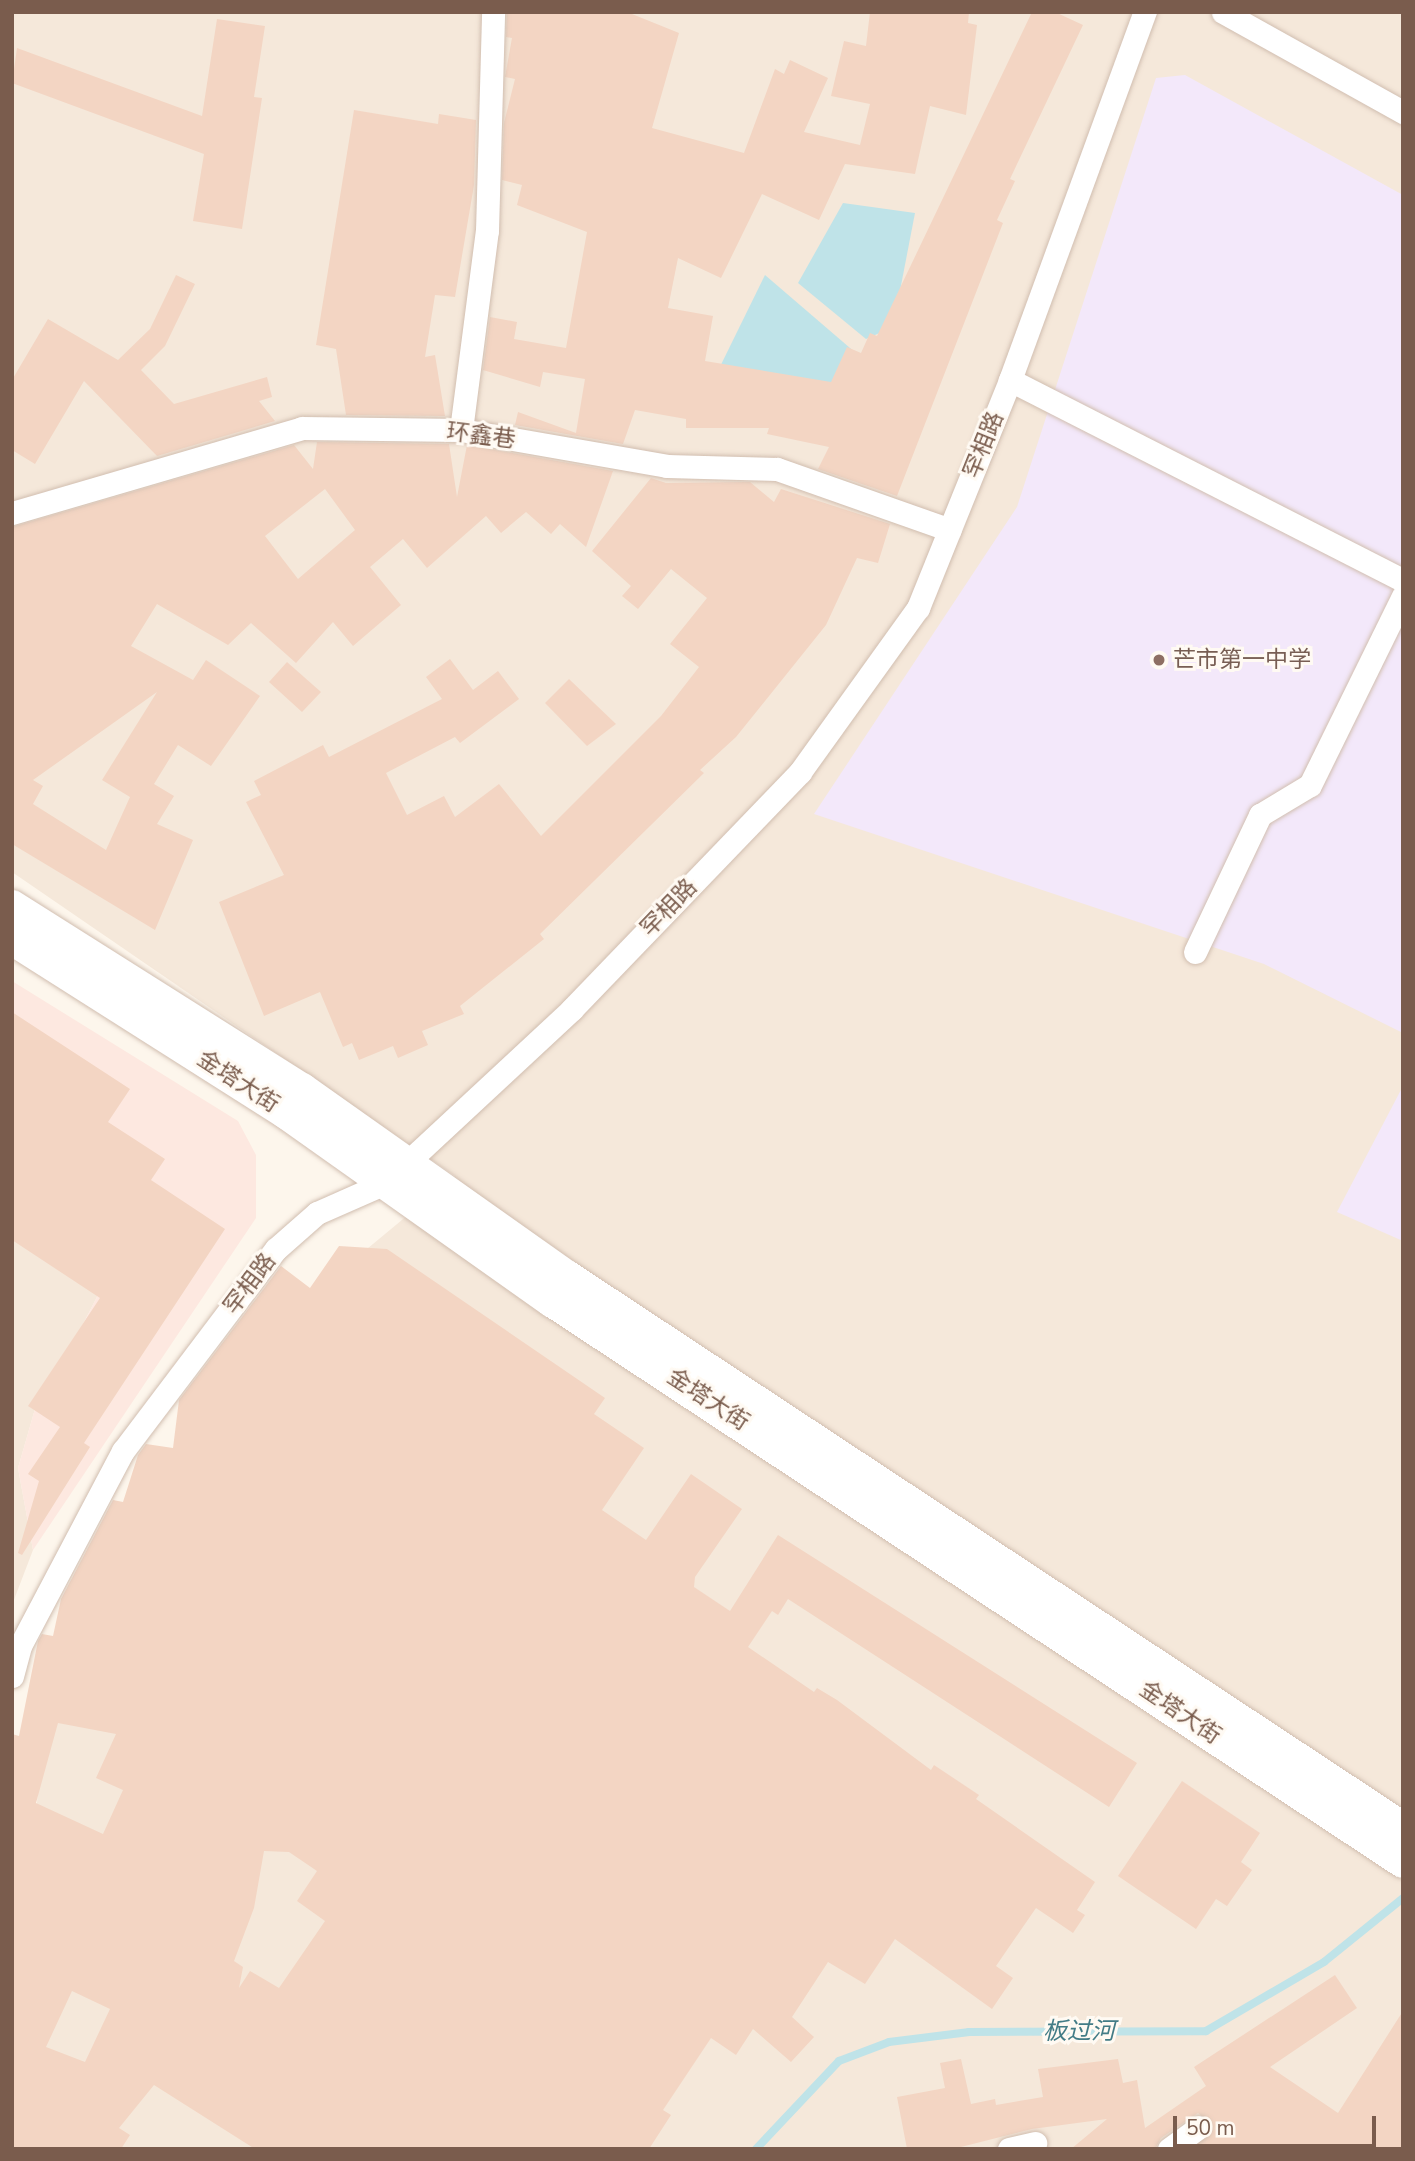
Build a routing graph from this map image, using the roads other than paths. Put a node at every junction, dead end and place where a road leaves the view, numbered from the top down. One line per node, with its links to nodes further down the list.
1 (493, 12): 6 (street)
2 (1145, 12): 5 (street, 罕相路)
3 (1223, 12): 4 (street)
4 (1403, 112)
5 (1010, 380): 8 (street, 罕相路); 9 (street)
6 (461, 430): 7 (street, 环鑫巷); 8 (street, 环鑫巷)
7 (12, 513)
8 (950, 530): 14 (street, 罕相路)
9 (1403, 580)
10 (1403, 596): 13 (street)
11 (12, 906): 14 (main road, 金塔大街)
12 (12, 939): 14 (main road, 金塔大街)
13 (1195, 951)
14 (396, 1173): 15 (street, 罕相路); 16 (main road, 金塔大街)
15 (12, 1676)
16 (1386, 1828): 17 (main road, 金塔大街)
17 (1403, 1862)
18 (1199, 2127): 21 (street)
19 (1035, 2143): 20 (street)
20 (1009, 2149)
21 (1169, 2149)

